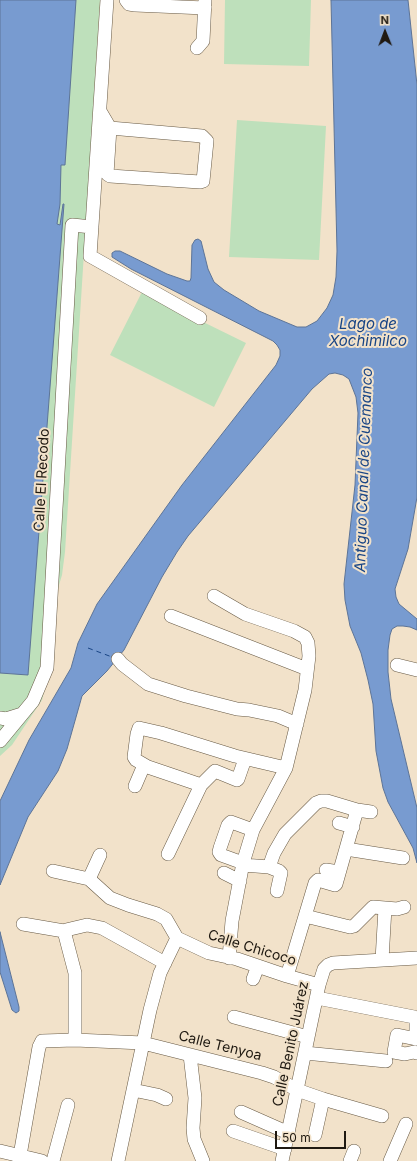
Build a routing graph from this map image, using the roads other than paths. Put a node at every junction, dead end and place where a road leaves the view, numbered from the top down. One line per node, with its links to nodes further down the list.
1 (107, 0): 5 (street)
2 (126, 0): 3 (street)
3 (205, 4): 4 (street)
4 (197, 48)
5 (100, 111): 6 (street); 7 (street)
6 (110, 128): 6 (street)
7 (92, 226): 8 (street); 15 (street, Calle El Recodo)
8 (200, 318)
9 (214, 596): 13 (street)
10 (171, 616): 13 (street)
11 (118, 659): 17 (street)
12 (396, 665): 14 (street)
13 (307, 669): 17 (street)
14 (417, 670)
15 (22, 714): 16 (street); 18 (street, Calle El Recodo)
16 (0, 718)
17 (297, 724): 21 (street)
18 (0, 741)
19 (245, 759): 20 (street); 21 (street); 22 (street)
20 (144, 765): 22 (street); 23 (street)
21 (286, 768): 28 (street)
22 (201, 785): 30 (street)
23 (136, 786)
24 (357, 810): 25 (street); 27 (street); 34 (street)
25 (371, 812)
26 (339, 823): 27 (street)
27 (356, 826): 29 (street)
28 (253, 830): 33 (street); 33 (street)
29 (346, 849): 32 (street); 37 (street)
30 (168, 854)
31 (100, 855): 39 (street)
32 (403, 858)
33 (243, 864): 34 (street); 40 (street)
34 (269, 867): 41 (street)
35 (326, 870): 37 (street)
36 (53, 871): 39 (street)
37 (339, 872): 44 (street)
38 (224, 873): 40 (street)
39 (89, 879): 47 (street)
40 (240, 881): 48 (street)
41 (277, 891)
42 (404, 907): 43 (street)
43 (385, 908): 44 (street); 50 (street)
44 (305, 916): 53 (street)
45 (23, 924): 46 (street)
46 (64, 931): 51 (street); 59 (street)
47 (177, 938): 48 (street, Calle Chicoco); 51 (street)
48 (229, 958): 52 (street, Calle Chicoco)
49 (417, 958): 50 (street)
50 (382, 960): 55 (street, Calle Benito Juárez)
51 (165, 962): 60 (street)
52 (258, 966): 53 (street, Calle Chicoco); 54 (street)
53 (287, 976): 55 (street, Calle Chicoco)
54 (253, 979)
55 (319, 984): 56 (street, Calle Benito Juárez)
56 (317, 998): 58 (street, Calle Benito Juárez); 64 (street)
57 (234, 1017): 58 (street)
58 (308, 1037): 61 (street, Calle Benito Juárez)
59 (75, 1040): 60 (street, Calle Tenyoa); 78 (street, Calle Tenyoa)
60 (143, 1043): 63 (street, Calle Tenyoa); 65 (street)
61 (305, 1053): 64 (street); 66 (street, Calle Benito Juárez)
62 (417, 1053): 64 (street)
63 (190, 1054): 66 (street, Calle Tenyoa); 82 (street)
64 (390, 1057)
65 (133, 1090): 67 (street); 81 (street)
66 (297, 1090): 68 (street, Calle Tenyoa); 74 (street, Calle Benito Juárez)
67 (166, 1099)
68 (323, 1100): 71 (street, Calle Tenyoa); 75 (street)
69 (68, 1105): 80 (street)
70 (241, 1112): 74 (street)
71 (382, 1116)
72 (406, 1124): 83 (street)
73 (233, 1131): 77 (street)
74 (289, 1132): 77 (street, Calle Benito Juárez)
75 (315, 1135)
76 (0, 1151): 78 (street)
77 (284, 1155)
78 (19, 1158): 79 (street)
79 (42, 1161)
80 (53, 1161)
81 (118, 1161)
82 (203, 1161)
83 (390, 1161)

